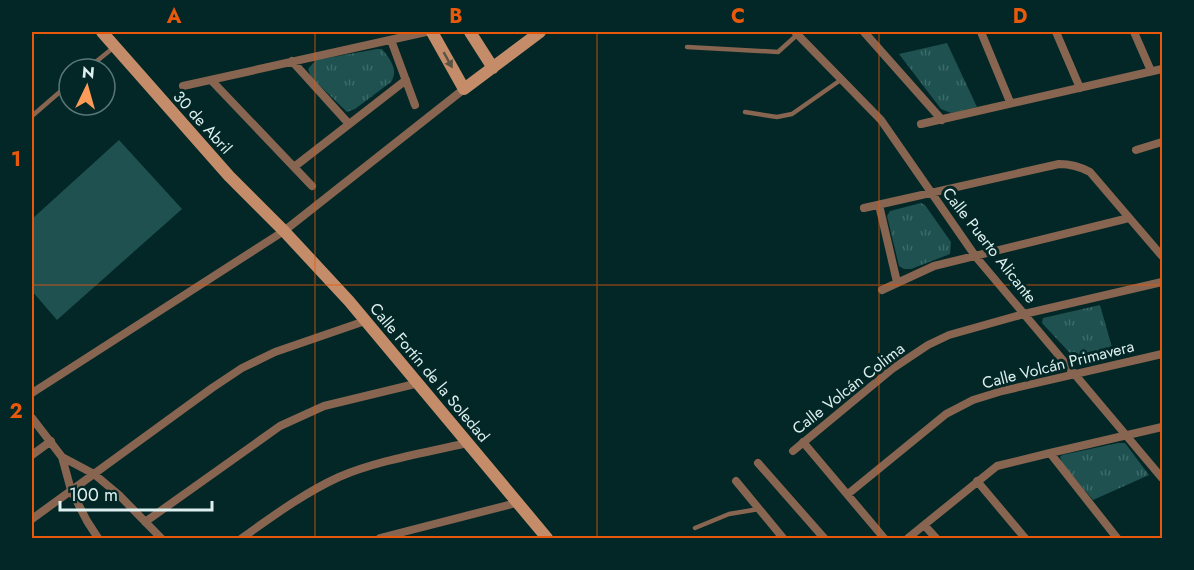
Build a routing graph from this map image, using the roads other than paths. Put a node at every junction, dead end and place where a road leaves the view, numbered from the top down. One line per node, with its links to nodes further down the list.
1 (102, 32): 12 (street, 30 de Abril)
2 (426, 32): 11 (street)
3 (432, 32): 23 (street, one-way to 23)
4 (470, 32): 16 (street)
5 (540, 32): 16 (street)
6 (864, 32): 30 (street)
7 (981, 32): 26 (street)
8 (1056, 32): 24 (street)
9 (1134, 32): 18 (street)
10 (796, 33): 13 (lane); 19 (street, Calle Puerto Alicante)
11 (391, 40): 15 (street); 21 (street)
12 (115, 46): 14 (lane); 41 (street, 30 de Abril)
13 (687, 47)
14 (102, 57)
15 (292, 61): 20 (street); 31 (street)
16 (493, 68): 23 (street)
17 (1162, 69): 18 (street)
18 (1151, 71): 24 (street)
19 (842, 79): 28 (lane); 37 (street, Calle Puerto Alicante)
20 (211, 80): 22 (street); 35 (street)
21 (406, 80): 27 (street); 31 (street)
22 (183, 86)
23 (464, 88): 41 (street)
24 (1080, 88): 26 (street)
25 (57, 94): 29 (lane)
26 (1010, 102): 30 (street)
27 (416, 105)
28 (745, 112)
29 (32, 116)
30 (942, 120): 32 (street)
31 (349, 124): 35 (street)
32 (921, 124)
33 (1162, 143): 34 (street)
34 (1136, 150)
35 (294, 167): 36 (street)
36 (312, 186)
37 (931, 194): 38 (street); 40 (street); 43 (street, Calle Puerto Alicante)
38 (879, 205): 39 (street); 44 (street)
39 (864, 208)
40 (1129, 218): 42 (street); 43 (street)
41 (284, 231): 48 (street, Calle Fortín de la Soledad); 52 (street)
42 (1162, 256)
43 (976, 257): 44 (street); 47 (street, Calle Puerto Alicante)
44 (897, 282): 46 (street)
45 (1162, 282): 47 (street, Calle Volcán Colima)
46 (882, 290)
47 (1024, 314): 50 (street, Calle Puerto Alicante); 57 (street, Calle Volcán Colima)
48 (365, 321): 51 (street, Calle Fortín de la Soledad); 64 (street)
49 (1162, 354): 50 (street, Calle Volcán Primavera)
50 (1075, 374): 55 (street, Calle Puerto Alicante); 69 (street, Calle Volcán Primavera)
51 (419, 383): 58 (street, Calle Fortín de la Soledad); 73 (street)
52 (32, 393)
53 (32, 418): 56 (street)
54 (1162, 428): 55 (street)
55 (1128, 435): 60 (street); 65 (street, Calle Puerto Alicante)
56 (51, 441): 61 (street); 62 (street)
57 (803, 442): 59 (street, Calle Volcán Colima); 69 (street)
58 (467, 443): 70 (street, Calle Fortín de la Soledad); 78 (street)
59 (794, 451)
60 (1050, 453): 67 (street); 87 (street)
61 (32, 455)
62 (62, 457): 64 (street); 68 (street)
63 (758, 463): 82 (street)
64 (94, 474): 68 (street); 73 (street)
65 (1162, 478)
66 (736, 481): 71 (street)
67 (977, 481): 74 (street); 86 (street)
68 (71, 490): 72 (street); 76 (street)
69 (848, 494): 83 (street)
70 (516, 503): 79 (street); 80 (street, Calle Fortín de la Soledad)
71 (759, 509): 75 (lane); 81 (street)
72 (32, 519)
73 (145, 522): 77 (street)
74 (926, 526): 84 (street); 85 (street)
75 (695, 528)
76 (98, 538)
77 (161, 538)
78 (242, 538)
79 (380, 538)
80 (547, 538)
81 (783, 538)
82 (824, 538)
83 (884, 538)
84 (908, 538)
85 (936, 538)
86 (1025, 538)
87 (1117, 538)

